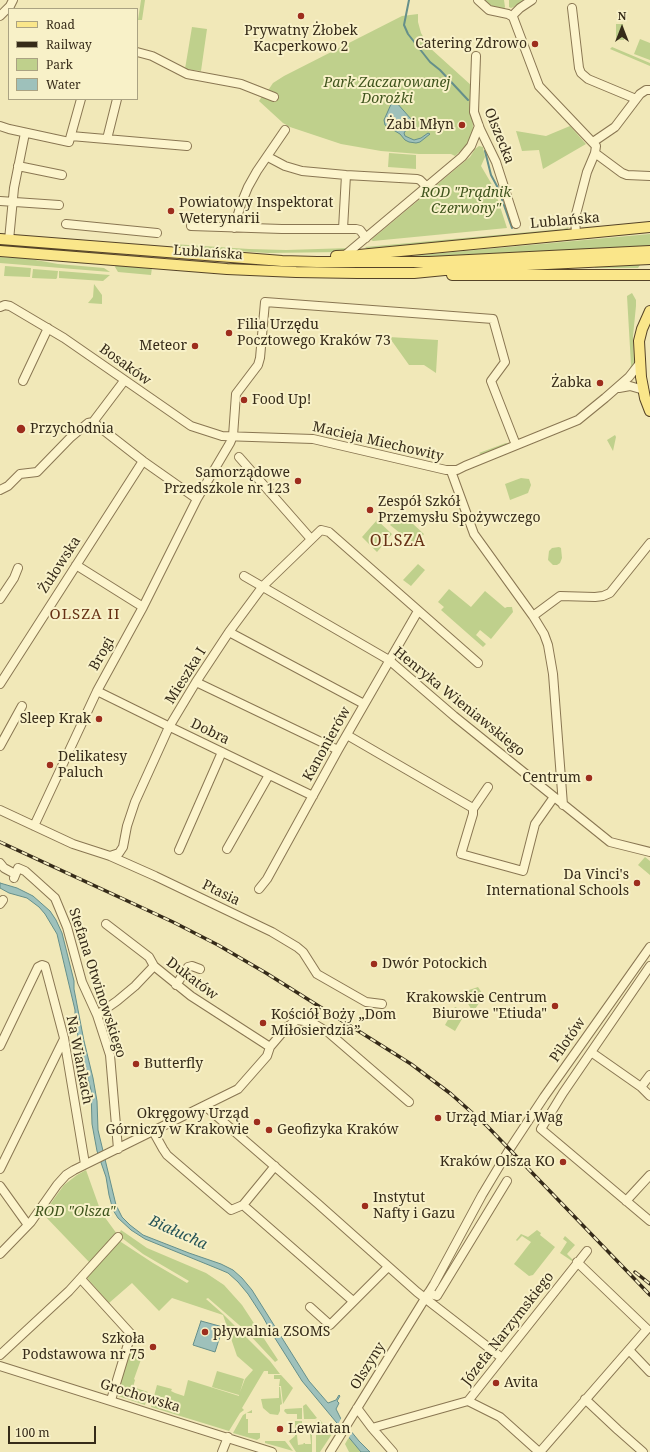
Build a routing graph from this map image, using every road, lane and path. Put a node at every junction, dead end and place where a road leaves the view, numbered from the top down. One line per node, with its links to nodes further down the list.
1 (13, 0): 5 (street)
2 (478, 0): 6 (street)
3 (532, 0): 6 (street)
4 (572, 8): 11 (street)
5 (0, 16)
6 (512, 16): 20 (street)
7 (138, 52): 10 (street)
8 (476, 56): 15 (street, Olszecka)
9 (650, 90): 11 (street)
10 (274, 97)
11 (636, 99): 20 (street)
12 (81, 100): 18 (street)
13 (118, 100): 19 (street)
14 (0, 126): 17 (street)
15 (479, 126): 28 (street); 33 (street, Olszecka)
16 (285, 130): 23 (street)
17 (25, 133): 18 (street); 24 (street)
18 (71, 136): 19 (street)
19 (107, 139): 21 (street)
20 (593, 142): 22 (street)
21 (187, 146)
22 (595, 153): 27 (street); 39 (street)
23 (268, 156): 26 (street); 36 (street)
24 (18, 166): 25 (street); 30 (street)
25 (62, 175)
26 (346, 175): 28 (street); 37 (street)
27 (650, 176)
28 (426, 187): 41 (street)
29 (0, 201): 30 (street)
30 (12, 202): 31 (street); 40 (street)
31 (59, 205)
32 (66, 224): 38 (street)
33 (516, 224)
34 (191, 226): 36 (street)
35 (650, 227): 39 (main road, Lublańska)
36 (234, 228): 37 (street)
37 (343, 229): 41 (street)
38 (157, 233)
39 (576, 234): 43 (main road, Lublańska)
40 (5, 240): 46 (main road, Lublańska)
41 (364, 240): 43 (street); 45 (street)
42 (0, 251): 48 (main road, Lublańska)
43 (377, 253): 45 (main road, Lublańska)
44 (647, 255): 47 (main road)
45 (344, 256): 46 (main road, Lublańska)
46 (244, 258): 47 (main road, Lublańska)
47 (509, 262): 48 (main road, Lublańska)
48 (414, 273): 49 (main road, Lublańska)
49 (650, 275)
50 (2, 306): 52 (street, Bosaków)
51 (650, 311): 53 (main road)
52 (48, 328): 54 (street); 55 (street, Bosaków)
53 (640, 363): 56 (street, Macieja Miechowity); 57 (main road)
54 (23, 381)
55 (124, 381): 59 (street); 60 (street, Bosaków)
56 (616, 389): 57 (street); 61 (street, Macieja Miechowity)
57 (644, 390): 58 (main road)
58 (650, 411)
59 (93, 422): 63 (street); 65 (street)
60 (233, 436): 61 (street); 64 (street, Macieja Miechowity); 66 (street, Brogi)
61 (516, 445): 64 (street, Macieja Miechowity)
62 (239, 457): 67 (street)
63 (142, 461): 66 (street); 69 (street, Żułowska)
64 (451, 470): 76 (street)
65 (0, 490)
66 (197, 499): 74 (street, Brogi)
67 (311, 539): 72 (street, Mieszka I); 75 (street, Mieszka I)
68 (650, 543): 76 (street)
69 (76, 565): 74 (street); 81 (street, Żułowska)
70 (18, 568): 73 (street)
71 (244, 576): 72 (street, Henryka Wieniawskiego)
72 (263, 586): 77 (street, Mieszka I); 78 (street, Henryka Wieniawskiego)
73 (0, 599)
74 (143, 607): 82 (street, Brogi)
75 (418, 611): 78 (street, Kanonierów); 79 (street)
76 (533, 616): 94 (street)
77 (228, 632): 80 (street, Mieszka I); 83 (street)
78 (389, 660): 83 (street, Kanonierów); 93 (street, Henryka Wieniawskiego)
79 (478, 663)
80 (196, 682): 85 (street, Mieszka I); 88 (street)
81 (0, 684)
82 (97, 691): 85 (street, Dobra); 97 (street, Brogi)
83 (364, 704): 86 (street, Kanonierów)
84 (22, 706): 87 (street)
85 (169, 727): 89 (street, Dobra); 101 (street, Mieszka I)
86 (347, 735): 88 (street, Kanonierów); 95 (street)
87 (0, 746)
88 (338, 750): 92 (street, Kanonierów)
89 (222, 752): 90 (street, Dobra); 99 (street)
90 (269, 774): 92 (street, Dobra); 98 (street)
91 (488, 787): 95 (street)
92 (313, 796): 103 (street, Kanonierów)
93 (554, 797): 94 (street, Henryka Wieniawskiego); 95 (street)
94 (563, 805): 100 (street, Henryka Wieniawskiego)
95 (473, 809)
96 (0, 810): 97 (street, Ptasia)
97 (34, 826): 101 (street, Ptasia)
98 (227, 849)
99 (179, 850)
100 (650, 852)
101 (110, 856): 110 (street, Ptasia)
102 (0, 863): 111 (street, Stefana Otwinowskiego)
103 (259, 889)
104 (106, 924): 106 (street, Dukatów)
105 (650, 947): 123 (street, Pilotów)
106 (154, 966): 109 (street, Dukatów); 111 (street)
107 (650, 966): 115 (street, Pilotów)
108 (200, 969): 109 (street)
109 (176, 985): 114 (street, Dukatów)
110 (382, 1004)
111 (96, 1015): 122 (street, Stefana Otwinowskiego)
112 (64, 1038): 113 (street, Na Wiankach); 124 (street, Na Wiankach); 126 (street)
113 (0, 1046)
114 (270, 1047): 119 (street); 120 (street)
115 (591, 1052): 117 (street); 130 (street, Pilotów)
116 (650, 1075): 117 (street)
117 (641, 1088): 118 (street)
118 (650, 1096)
119 (409, 1102)
120 (205, 1106): 121 (street); 125 (street)
121 (153, 1131): 122 (street); 131 (street)
122 (115, 1150): 124 (street)
123 (509, 1150): 140 (street, Olszyny)
124 (87, 1163): 133 (street)
125 (275, 1166): 131 (street); 138 (street)
126 (0, 1169)
127 (650, 1175): 130 (street)
128 (507, 1181): 140 (street)
129 (0, 1186): 133 (street)
130 (626, 1201): 132 (street)
131 (243, 1205): 141 (street)
132 (650, 1221)
133 (28, 1225): 136 (street)
134 (118, 1237): 139 (street)
135 (586, 1251): 137 (street, Józefa Narzymskiego)
136 (0, 1254)
137 (577, 1262): 143 (street); 146 (street, Józefa Narzymskiego)
138 (388, 1267): 140 (street); 141 (street)
139 (81, 1279): 145 (street); 150 (street)
140 (427, 1296): 146 (street); 152 (street, Olszyny)
141 (353, 1301): 142 (street)
142 (310, 1307)
143 (648, 1327): 144 (street)
144 (629, 1350): 148 (street); 149 (street)
145 (0, 1354)
146 (502, 1358): 151 (street, Józefa Narzymskiego)
147 (0, 1366): 150 (street, Grochowska)
148 (650, 1372)
149 (586, 1399): 159 (street); 160 (street)
150 (111, 1400): 154 (street, Grochowska)
151 (468, 1401): 153 (street, Józefa Narzymskiego); 159 (street)
152 (356, 1410): 153 (street); 155 (street, Olszyny)
153 (372, 1428): 158 (street)
154 (228, 1438): 156 (street); 157 (street, Grochowska)
155 (332, 1449)
156 (222, 1452)
157 (272, 1452)
158 (392, 1452)
159 (540, 1452)
160 (643, 1452)

